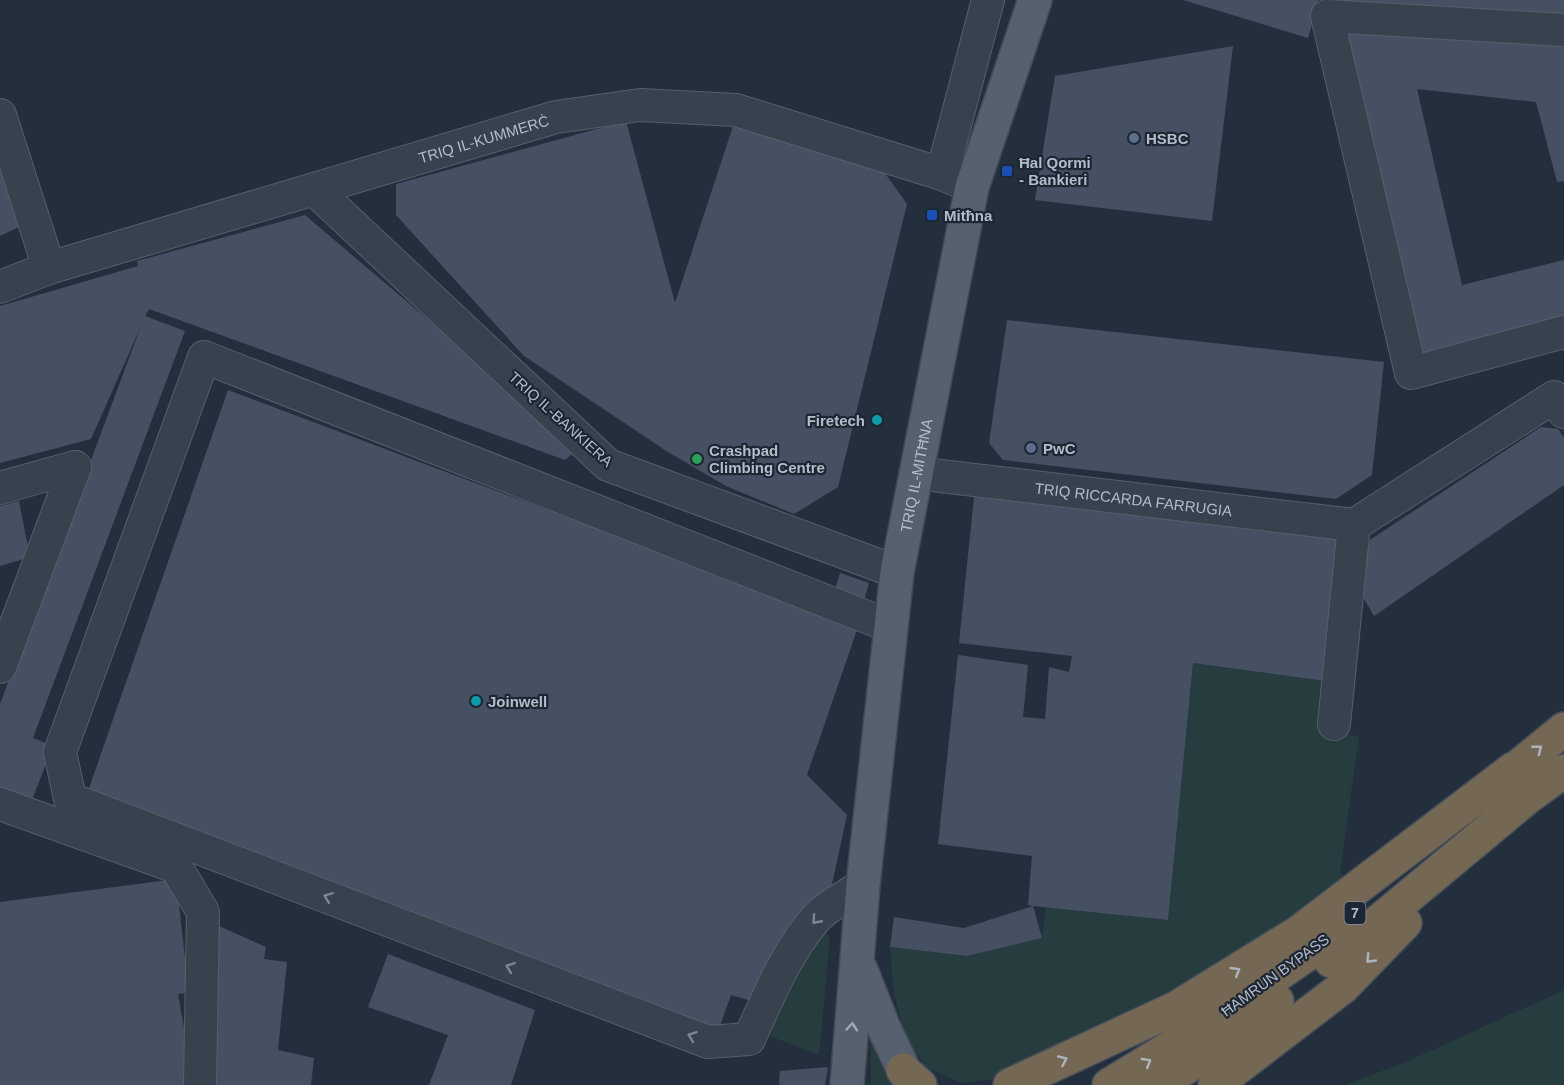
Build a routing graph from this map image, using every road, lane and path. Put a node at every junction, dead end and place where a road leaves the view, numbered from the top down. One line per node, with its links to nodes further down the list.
1 (988, 0): 5 (street)
2 (1035, 0): 6 (main road, TRIQ IL-MITĦNA)
3 (1564, 30): 10 (street)
4 (0, 115): 8 (street)
5 (942, 174): 6 (street, TRIQ IL-KUMMERĊ); 7 (street, TRIQ IL-KUMMERĊ)
6 (972, 187): 12 (main road, TRIQ IL-MITĦNA)
7 (314, 189): 8 (street, TRIQ IL-KUMMERĊ); 15 (street, TRIQ IL-BANKIERA)
8 (49, 268): 9 (street, TRIQ IL-KUMMERĊ)
9 (0, 287)
10 (1564, 332)
11 (1564, 412): 14 (street)
12 (915, 473): 14 (street, TRIQ RICCARDA FARRUGIA); 15 (main road, TRIQ IL-MITĦNA)
13 (0, 488): 17 (street)
14 (1354, 525): 18 (street)
15 (897, 572): 16 (main road, TRIQ IL-MITĦNA)
16 (892, 627): 23 (main road, TRIQ IL-MITĦNA); 23 (street, one-way to 16)
17 (0, 668)
18 (1334, 724)
19 (1564, 729): 21 (highway, ĦAMRUN BYPASS / 7, one-way to 19)
20 (1564, 771): 21 (highway, ĦAMRUN BYPASS / 7)
21 (1520, 783): 25 (highway, ĦAMRUN BYPASS / 7); 25 (highway, one-way to 25); 29 (highway, one-way to 21)
22 (0, 804): 27 (street)
23 (862, 885): 24 (main road, TRIQ IL-MITĦNA)
24 (858, 963): 26 (main road, TRIQ IL-MITĦNA); 28 (main road, TRIQ IL-MITĦNA, one-way to 24)
25 (1199, 1062): 30 (highway, ĦAMRUN BYPASS / 7, one-way to 25); 31 (highway, ĦAMRUN BYPASS / 7)
26 (911, 1080)
27 (200, 1085)
28 (847, 1085)
29 (1010, 1085)
30 (1109, 1085)
31 (1157, 1085)

